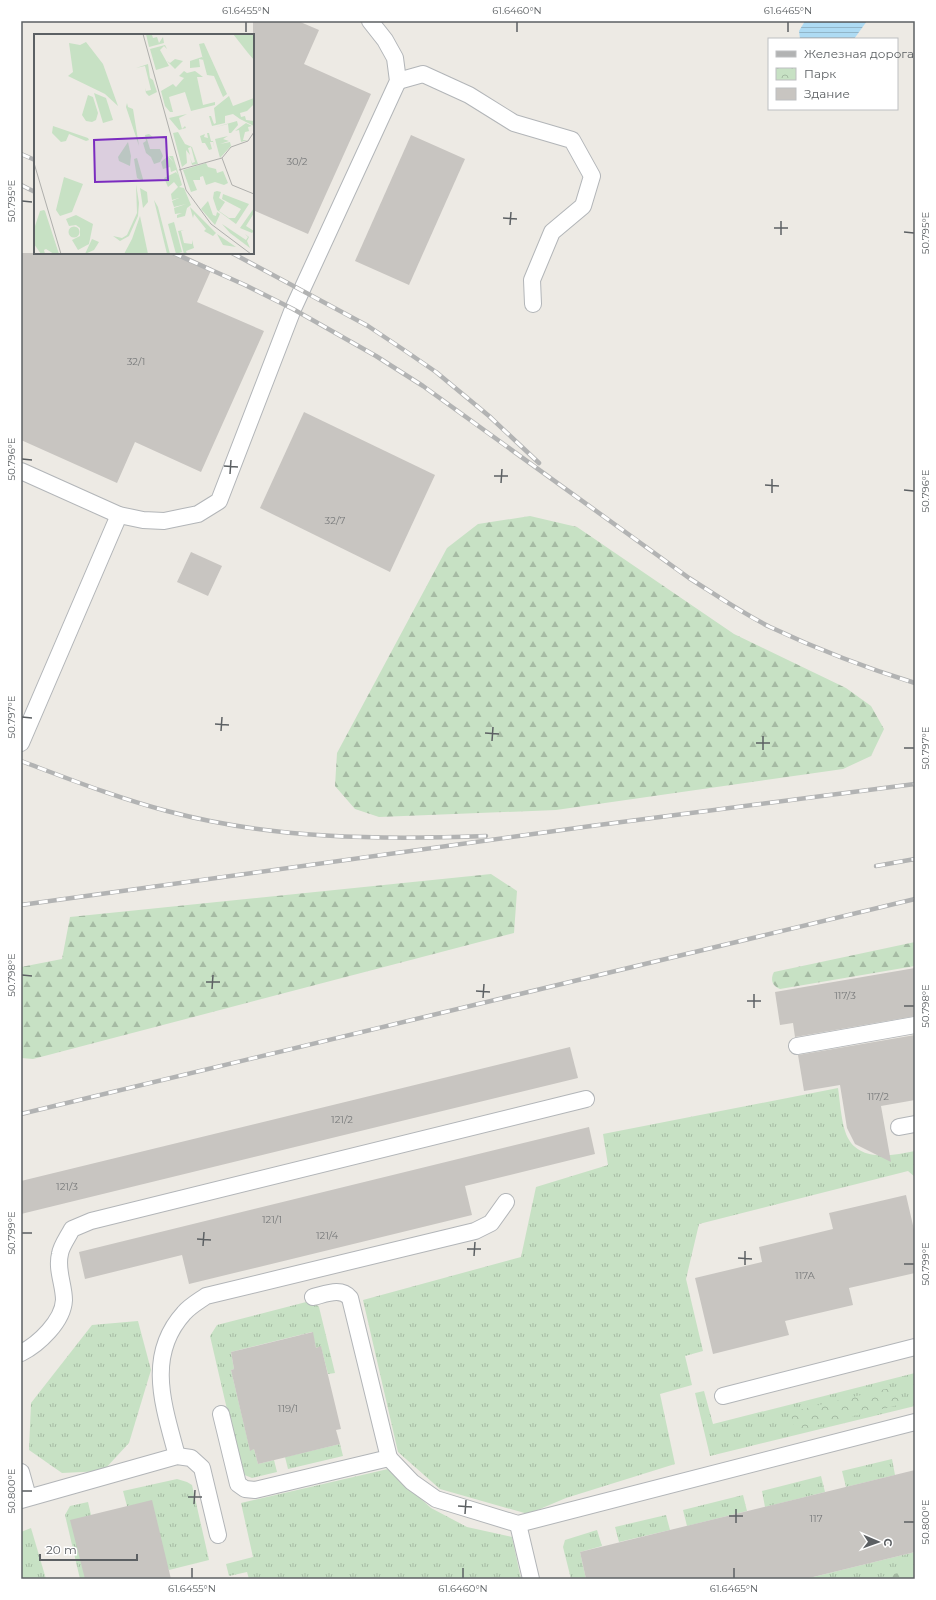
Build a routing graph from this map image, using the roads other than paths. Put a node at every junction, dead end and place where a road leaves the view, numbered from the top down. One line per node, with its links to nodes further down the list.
1 (370, 21): 2 (lane)
2 (398, 81): 3 (lane); 5 (lane)
3 (534, 304)
4 (21, 471): 5 (lane)
5 (119, 515): 6 (lane)
6 (21, 743)
7 (915, 1025): 8 (lane)
8 (797, 1046)
9 (586, 1099): 13 (lane)
10 (506, 1202): 17 (lane)
11 (313, 1297): 18 (lane)
12 (915, 1347): 14 (lane)
13 (21, 1353)
14 (723, 1396)
15 (221, 1414): 18 (lane)
16 (915, 1422): 21 (lane)
17 (177, 1456): 20 (lane); 22 (lane)
18 (389, 1458): 21 (lane)
19 (21, 1472): 20 (lane)
20 (25, 1498)
21 (518, 1524): 23 (lane)
22 (218, 1535)
23 (531, 1579)

